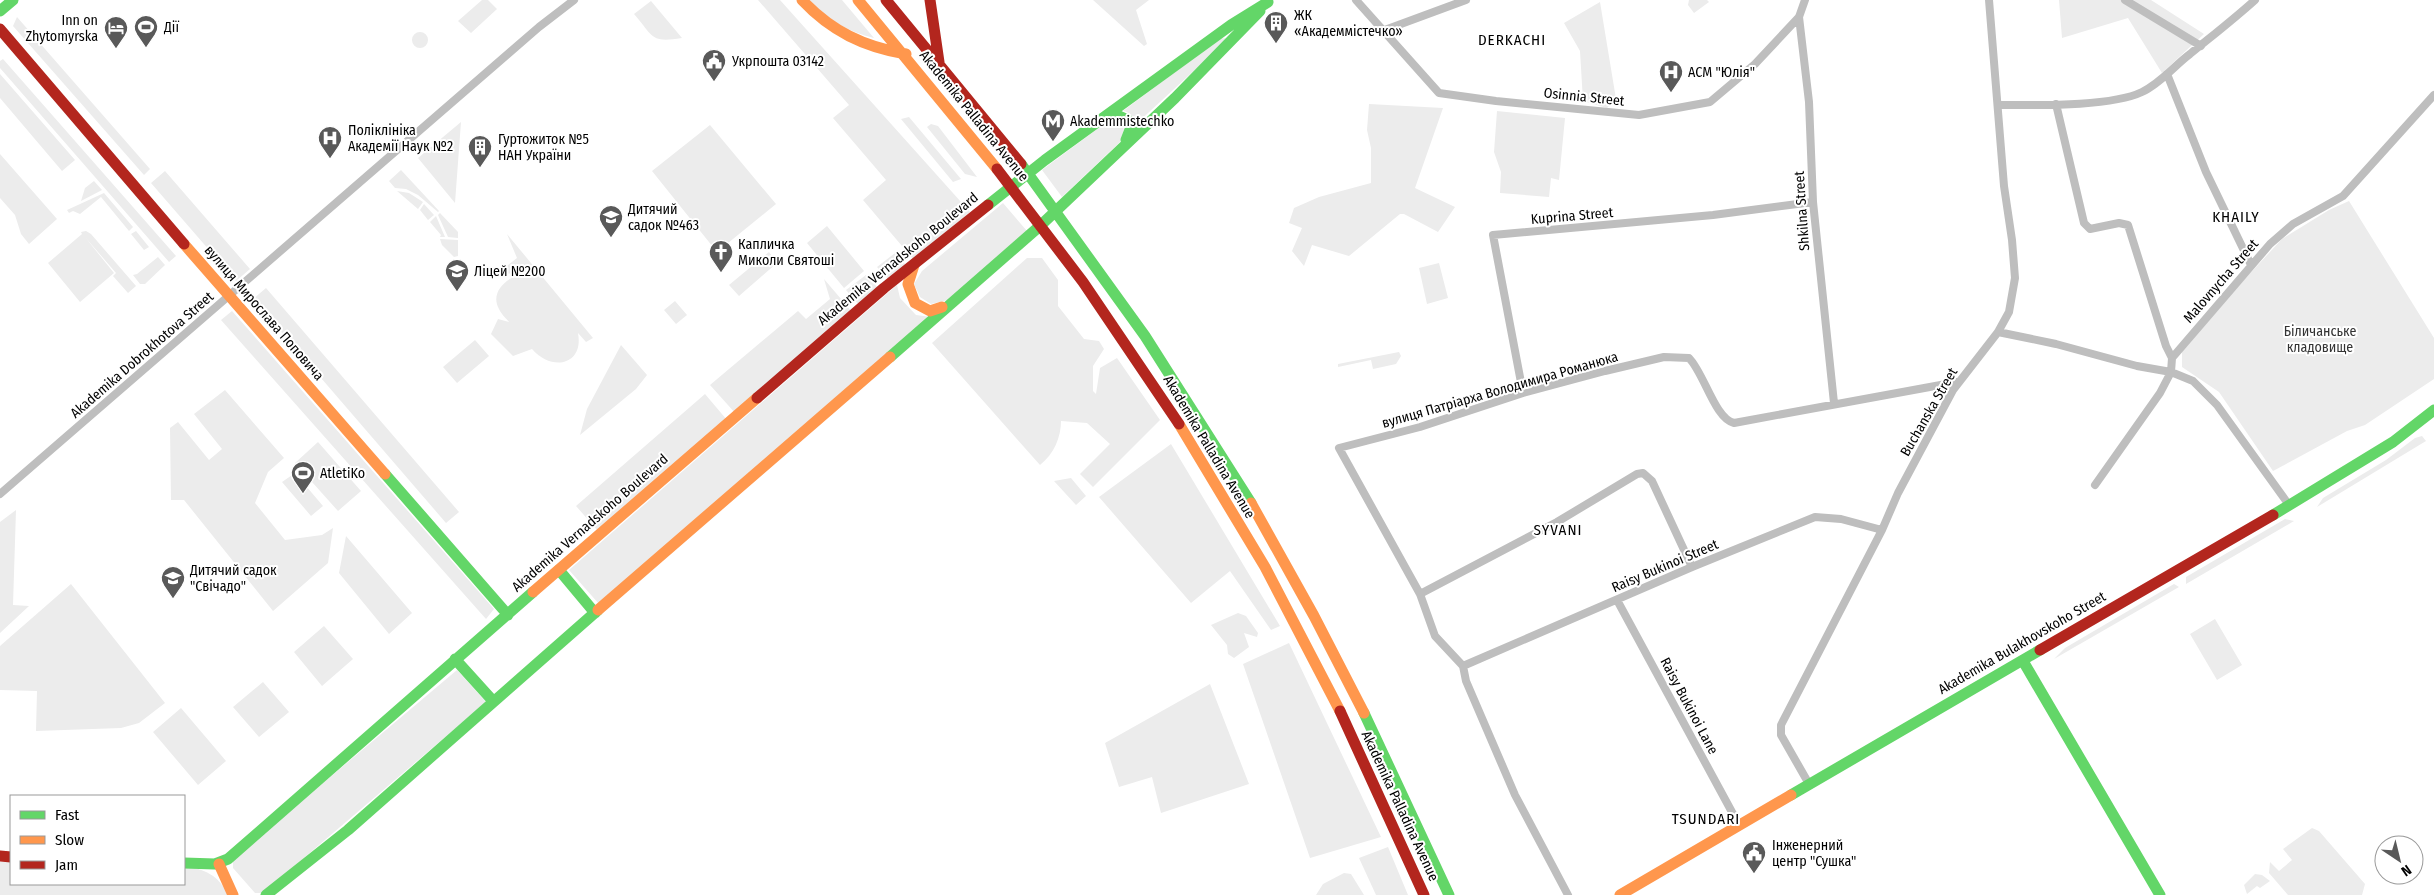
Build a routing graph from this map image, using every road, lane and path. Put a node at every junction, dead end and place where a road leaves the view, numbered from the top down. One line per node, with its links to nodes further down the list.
1 (13, 0): 14 (main road)
2 (574, 0): 34 (street, Akademika Dobrokhotova Street)
3 (802, 0): 19 (main road, Akademika Palladina Avenue)
4 (858, 0): 19 (main road, Akademika Palladina Avenue)
5 (886, 0): 20 (main road, Akademika Palladina Avenue)
6 (930, 0): 20 (main road, Akademika Palladina Avenue)
7 (1356, 0): 17 (street, Osinnia Street)
8 (1466, 0): 17 (street)
9 (1805, 0): 15 (street, Osinnia Street)
10 (1990, 0): 24 (street, Buchanska Street)
11 (2125, 0): 18 (street)
12 (2255, 0): 18 (street)
13 (1269, 1): 25 (main road, Akademika Vernadskoho Boulevard); 26 (main road)
14 (0, 11)
15 (1799, 17): 17 (street, Osinnia Street); 29 (street, Shkilna Street)
16 (0, 29): 34 (main road, вулиця Мирослава Поповича)
17 (1382, 31)
18 (2201, 46): 21 (street)
19 (906, 54): 28 (main road, Akademika Palladina Avenue)
20 (939, 62): 27 (main road, Akademika Palladina Avenue)
21 (2167, 74): 23 (street); 32 (street)
22 (2434, 95): 32 (street, Malovnycha Street)
23 (2056, 104): 24 (street); 37 (street)
24 (1998, 105): 36 (street, Buchanska Street)
25 (1103, 118): 26 (main road); 27 (main road, Akademika Vernadskoho Boulevard)
26 (1118, 152): 30 (main road)
27 (1028, 173): 28 (main road, Akademika Vernadskoho Boulevard); 30 (main road, Akademika Palladina Avenue)
28 (1011, 186): 31 (main road, Akademika Palladina Avenue); 33 (main road, Akademika Vernadskoho Boulevard)
29 (1813, 202): 40 (street, Kuprina Street); 41 (street, Shkilna Street)
30 (1057, 211): 31 (main road); 64 (main road, Akademika Palladina Avenue)
31 (1041, 225): 35 (main road); 63 (main road, Akademika Palladina Avenue)
32 (2251, 264): 37 (street, Malovnycha Street)
33 (914, 265): 35 (main road); 48 (main road, Akademika Vernadskoho Boulevard)
34 (229, 296): 44 (street, Akademika Dobrokhotova Street); 52 (main road, вулиця Мирослава Поповича)
35 (954, 300): 51 (main road)
36 (1998, 332): 38 (street); 39 (street, Buchanska Street)
37 (2172, 358): 38 (street)
38 (2171, 372): 43 (street); 45 (street)
39 (1957, 382): 41 (street, вулиця Патріарха Володимира Романюка); 46 (street, Buchanska Street)
40 (1523, 393): 41 (street, вулиця Патріарха Володимира Романюка); 49 (street, вулиця Патріарха Володимира Романюка)
41 (1834, 403)
42 (2434, 410): 45 (main road, Akademika Bulakhovskoho Street)
43 (2095, 485)
44 (0, 494)
45 (2289, 505): 54 (main road, Akademika Bulakhovskoho Street)
46 (1882, 530): 47 (street, Raisy Bukinoi Street); 57 (street, Buchanska Street)
47 (1692, 567): 49 (street); 50 (street, Raisy Bukinoi Street)
48 (559, 570): 51 (main road); 52 (main road, Akademika Vernadskoho Boulevard)
49 (1420, 594): 55 (street)
50 (1617, 600): 55 (street, Raisy Bukinoi Street); 58 (street, Raisy Bukinoi Lane)
51 (595, 613): 56 (main road)
52 (508, 615): 53 (main road, Akademika Vernadskoho Boulevard)
53 (455, 659): 56 (main road); 60 (main road, Akademika Vernadskoho Boulevard)
54 (2023, 660): 57 (main road, Akademika Bulakhovskoho Street); 67 (main road)
55 (1464, 666): 65 (street)
56 (493, 701): 62 (main road)
57 (1809, 784): 58 (main road, Akademika Bulakhovskoho Street)
58 (1739, 825): 66 (main road, Akademika Bulakhovskoho Street)
59 (185, 863): 60 (main road)
60 (219, 864): 61 (main road)
61 (233, 895)
62 (266, 895)
63 (1424, 895)
64 (1450, 895)
65 (1568, 895)
66 (1620, 895)
67 (2160, 895)

